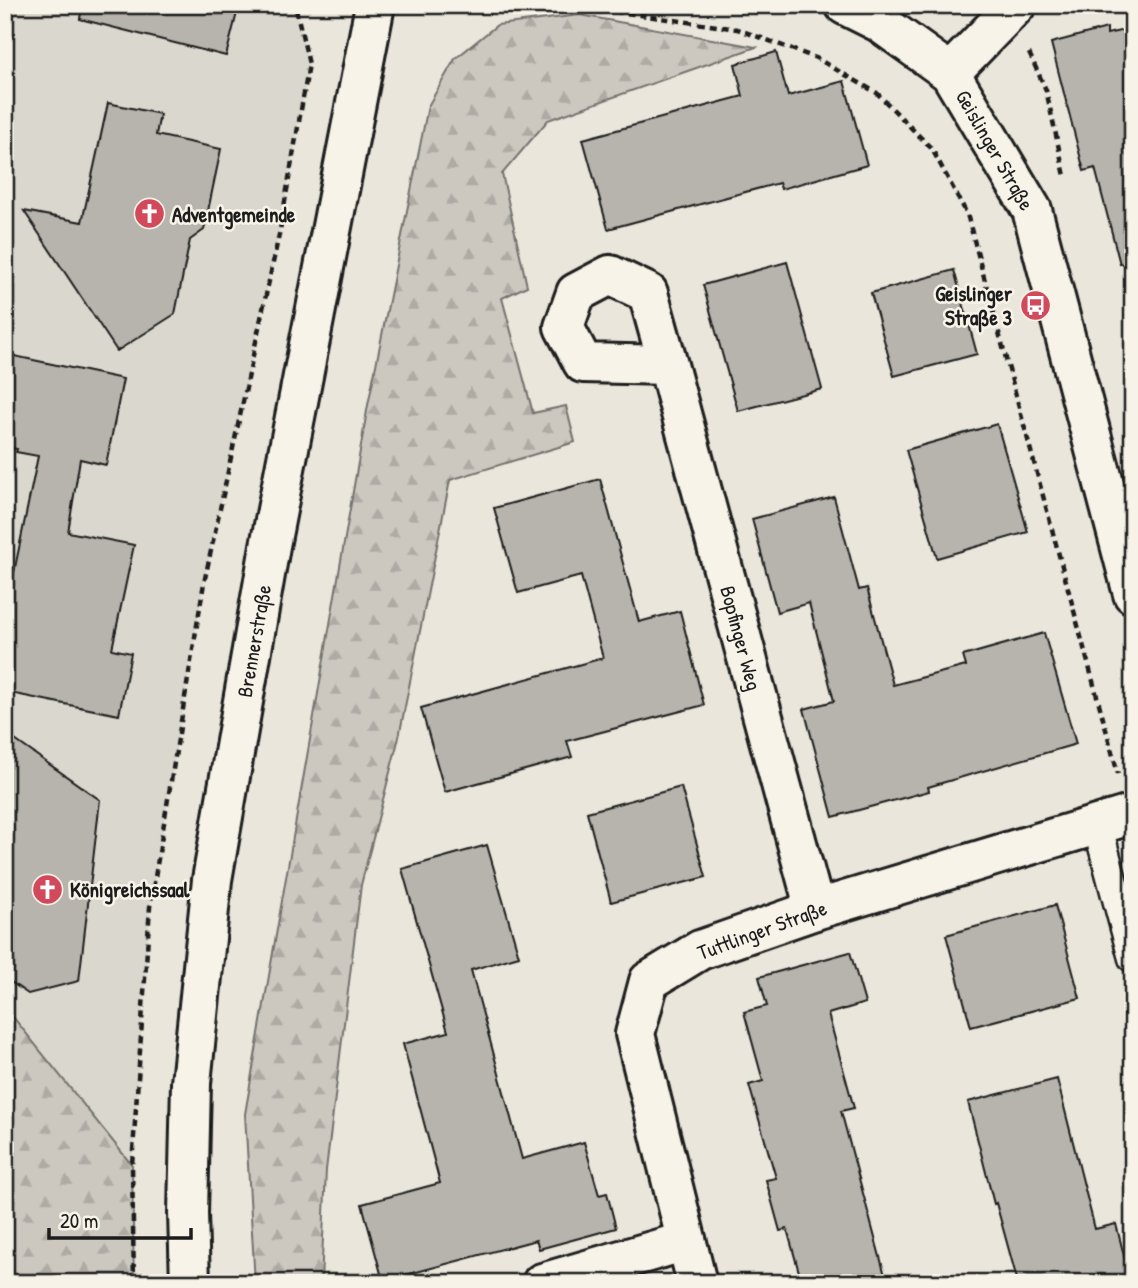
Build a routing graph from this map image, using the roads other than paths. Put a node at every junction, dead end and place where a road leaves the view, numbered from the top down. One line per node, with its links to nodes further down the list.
1 (375, 5): 11 (street, Brennerstraße)
2 (845, 5): 4 (street, Geislinger Straße)
3 (1016, 5): 4 (street)
4 (950, 73): 6 (street, Geislinger Straße)
5 (668, 365): 8 (street, Bopfinger Weg)
6 (1133, 594)
7 (1120, 818): 8 (street, Tuttlinger Straße); 9 (lane)
8 (815, 910): 10 (street, Tuttlinger Straße)
9 (1133, 958)
10 (686, 1241): 12 (street); 13 (street, Tuttlinger Straße)
11 (190, 1283)
12 (542, 1283)
13 (697, 1283)

